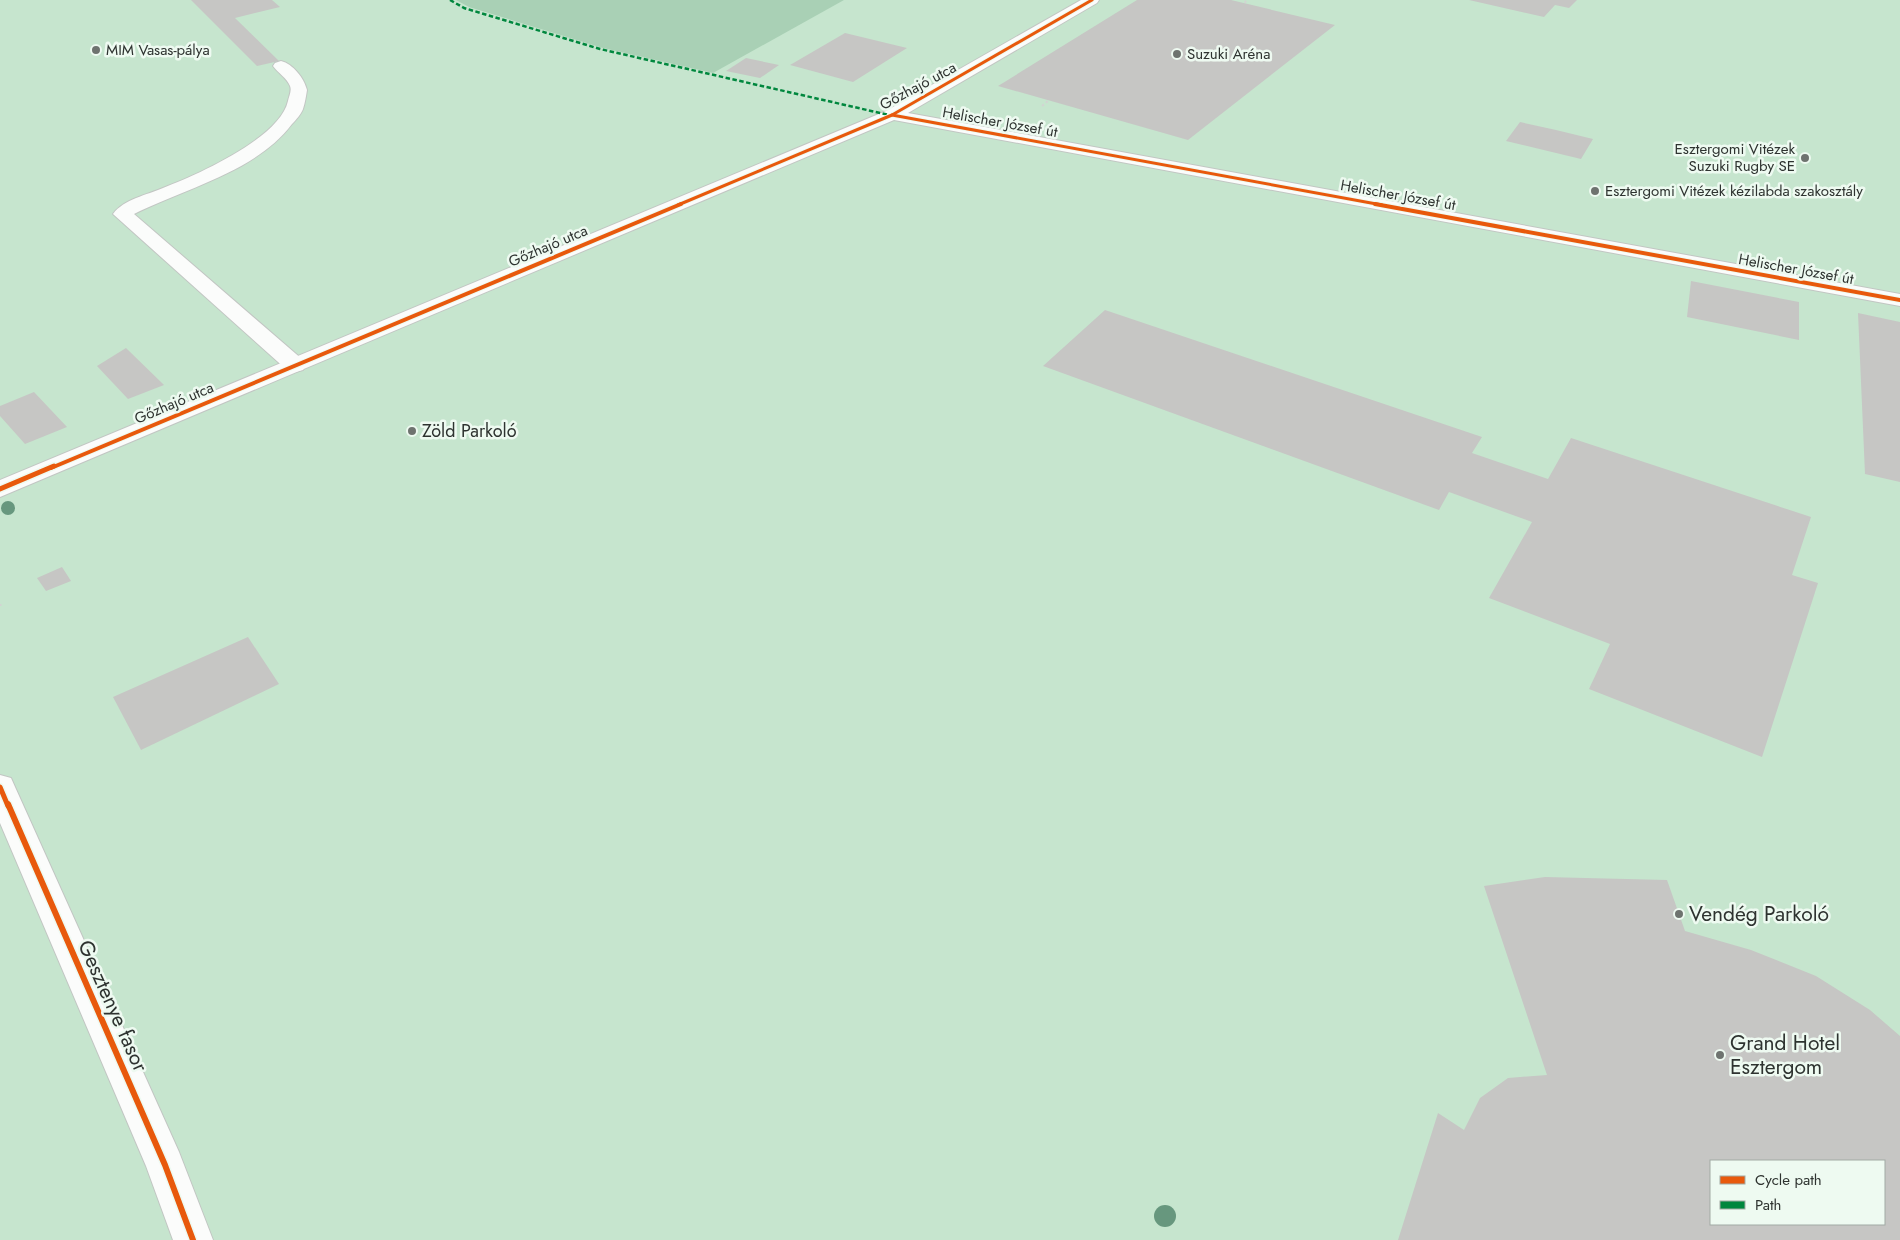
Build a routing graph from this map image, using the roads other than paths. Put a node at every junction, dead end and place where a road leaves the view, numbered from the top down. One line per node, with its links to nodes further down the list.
1 (1092, 0): 3 (street, Gőzhajó utca)
2 (281, 66): 5 (street)
3 (892, 116): 4 (street, Helischer József út); 5 (street, Gőzhajó utca)
4 (1900, 300)
5 (295, 365): 6 (street, Gőzhajó utca)
6 (0, 489)
7 (0, 787): 8 (street, Gesztenye fasor)
8 (193, 1240)

